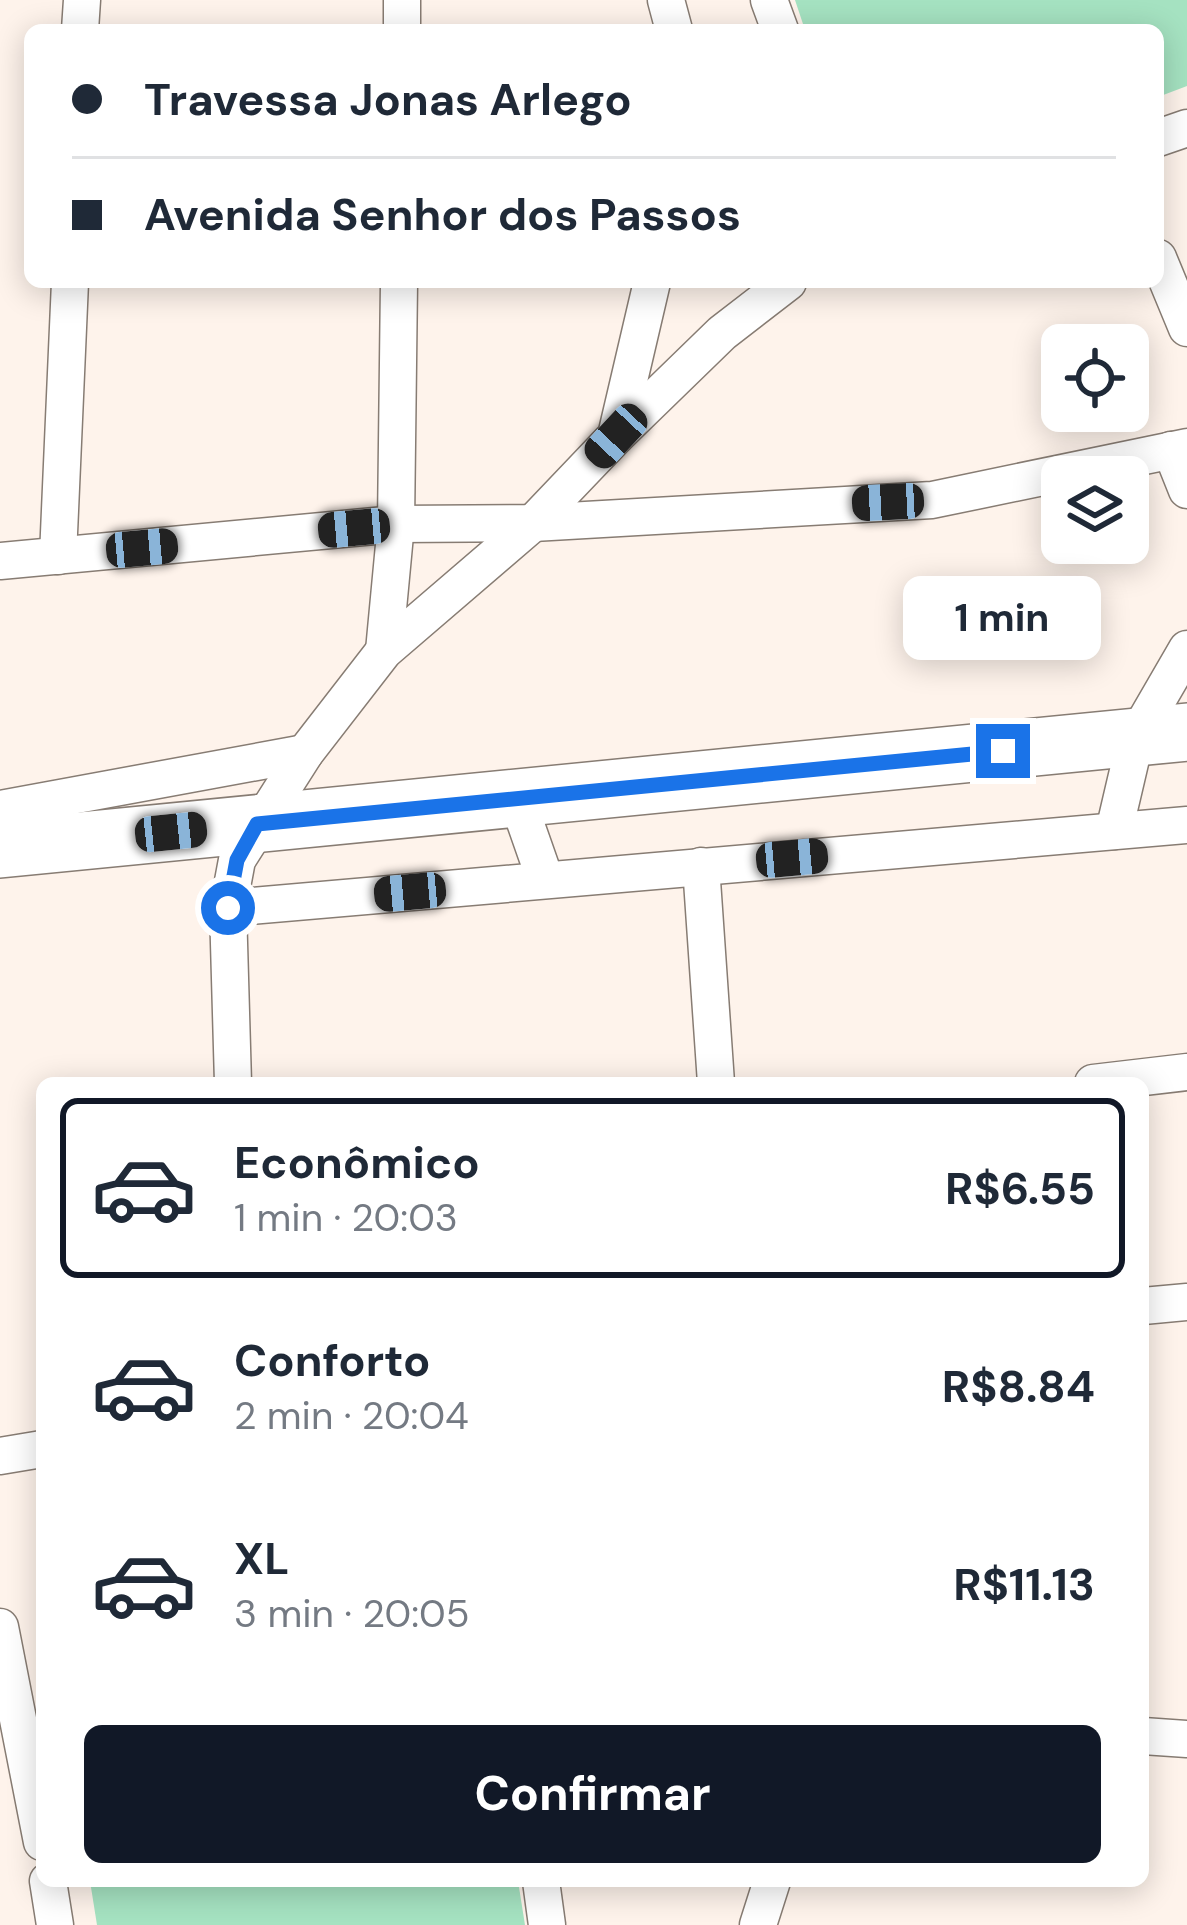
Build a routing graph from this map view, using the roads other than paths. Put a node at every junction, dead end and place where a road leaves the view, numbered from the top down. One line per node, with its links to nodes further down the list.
1 (1164, 272): 6 (street)
2 (70, 288): 12 (street)
3 (399, 288): 10 (street)
4 (651, 288): 7 (street)
5 (780, 288): 7 (street)
6 (1187, 328)
7 (616, 436): 11 (street)
8 (1179, 448): 9 (street); 11 (street)
9 (1187, 490)
10 (396, 524): 11 (street); 12 (street); 15 (street)
11 (533, 524): 15 (street)
12 (58, 556): 13 (street)
13 (0, 561)
14 (1187, 649): 16 (street)
15 (384, 651): 17 (street)
16 (1162, 735): 18 (main road); 22 (street)
17 (305, 753): 19 (street); 20 (street)
18 (517, 799): 20 (main road); 25 (street)
19 (0, 809)
20 (257, 824): 23 (main road); 26 (street)
21 (1187, 825): 22 (street)
22 (1114, 831): 24 (street)
23 (0, 849)
24 (700, 866): 25 (street); 29 (street)
25 (545, 880): 26 (street)
26 (228, 908): 28 (street)
27 (1187, 1072): 30 (street)
28 (233, 1077)
29 (716, 1077)
30 (1149, 1077)
31 (1187, 1302): 32 (street)
32 (1149, 1305)
33 (36, 1450): 34 (street)
34 (0, 1456)
35 (0, 1627): 38 (street)
36 (1149, 1736): 37 (street)
37 (1187, 1739)
38 (36, 1811)
39 (49, 1887): 42 (street)
40 (543, 1887): 43 (street)
41 (770, 1887): 44 (street)
42 (55, 1925)
43 (547, 1925)
44 (758, 1925)

